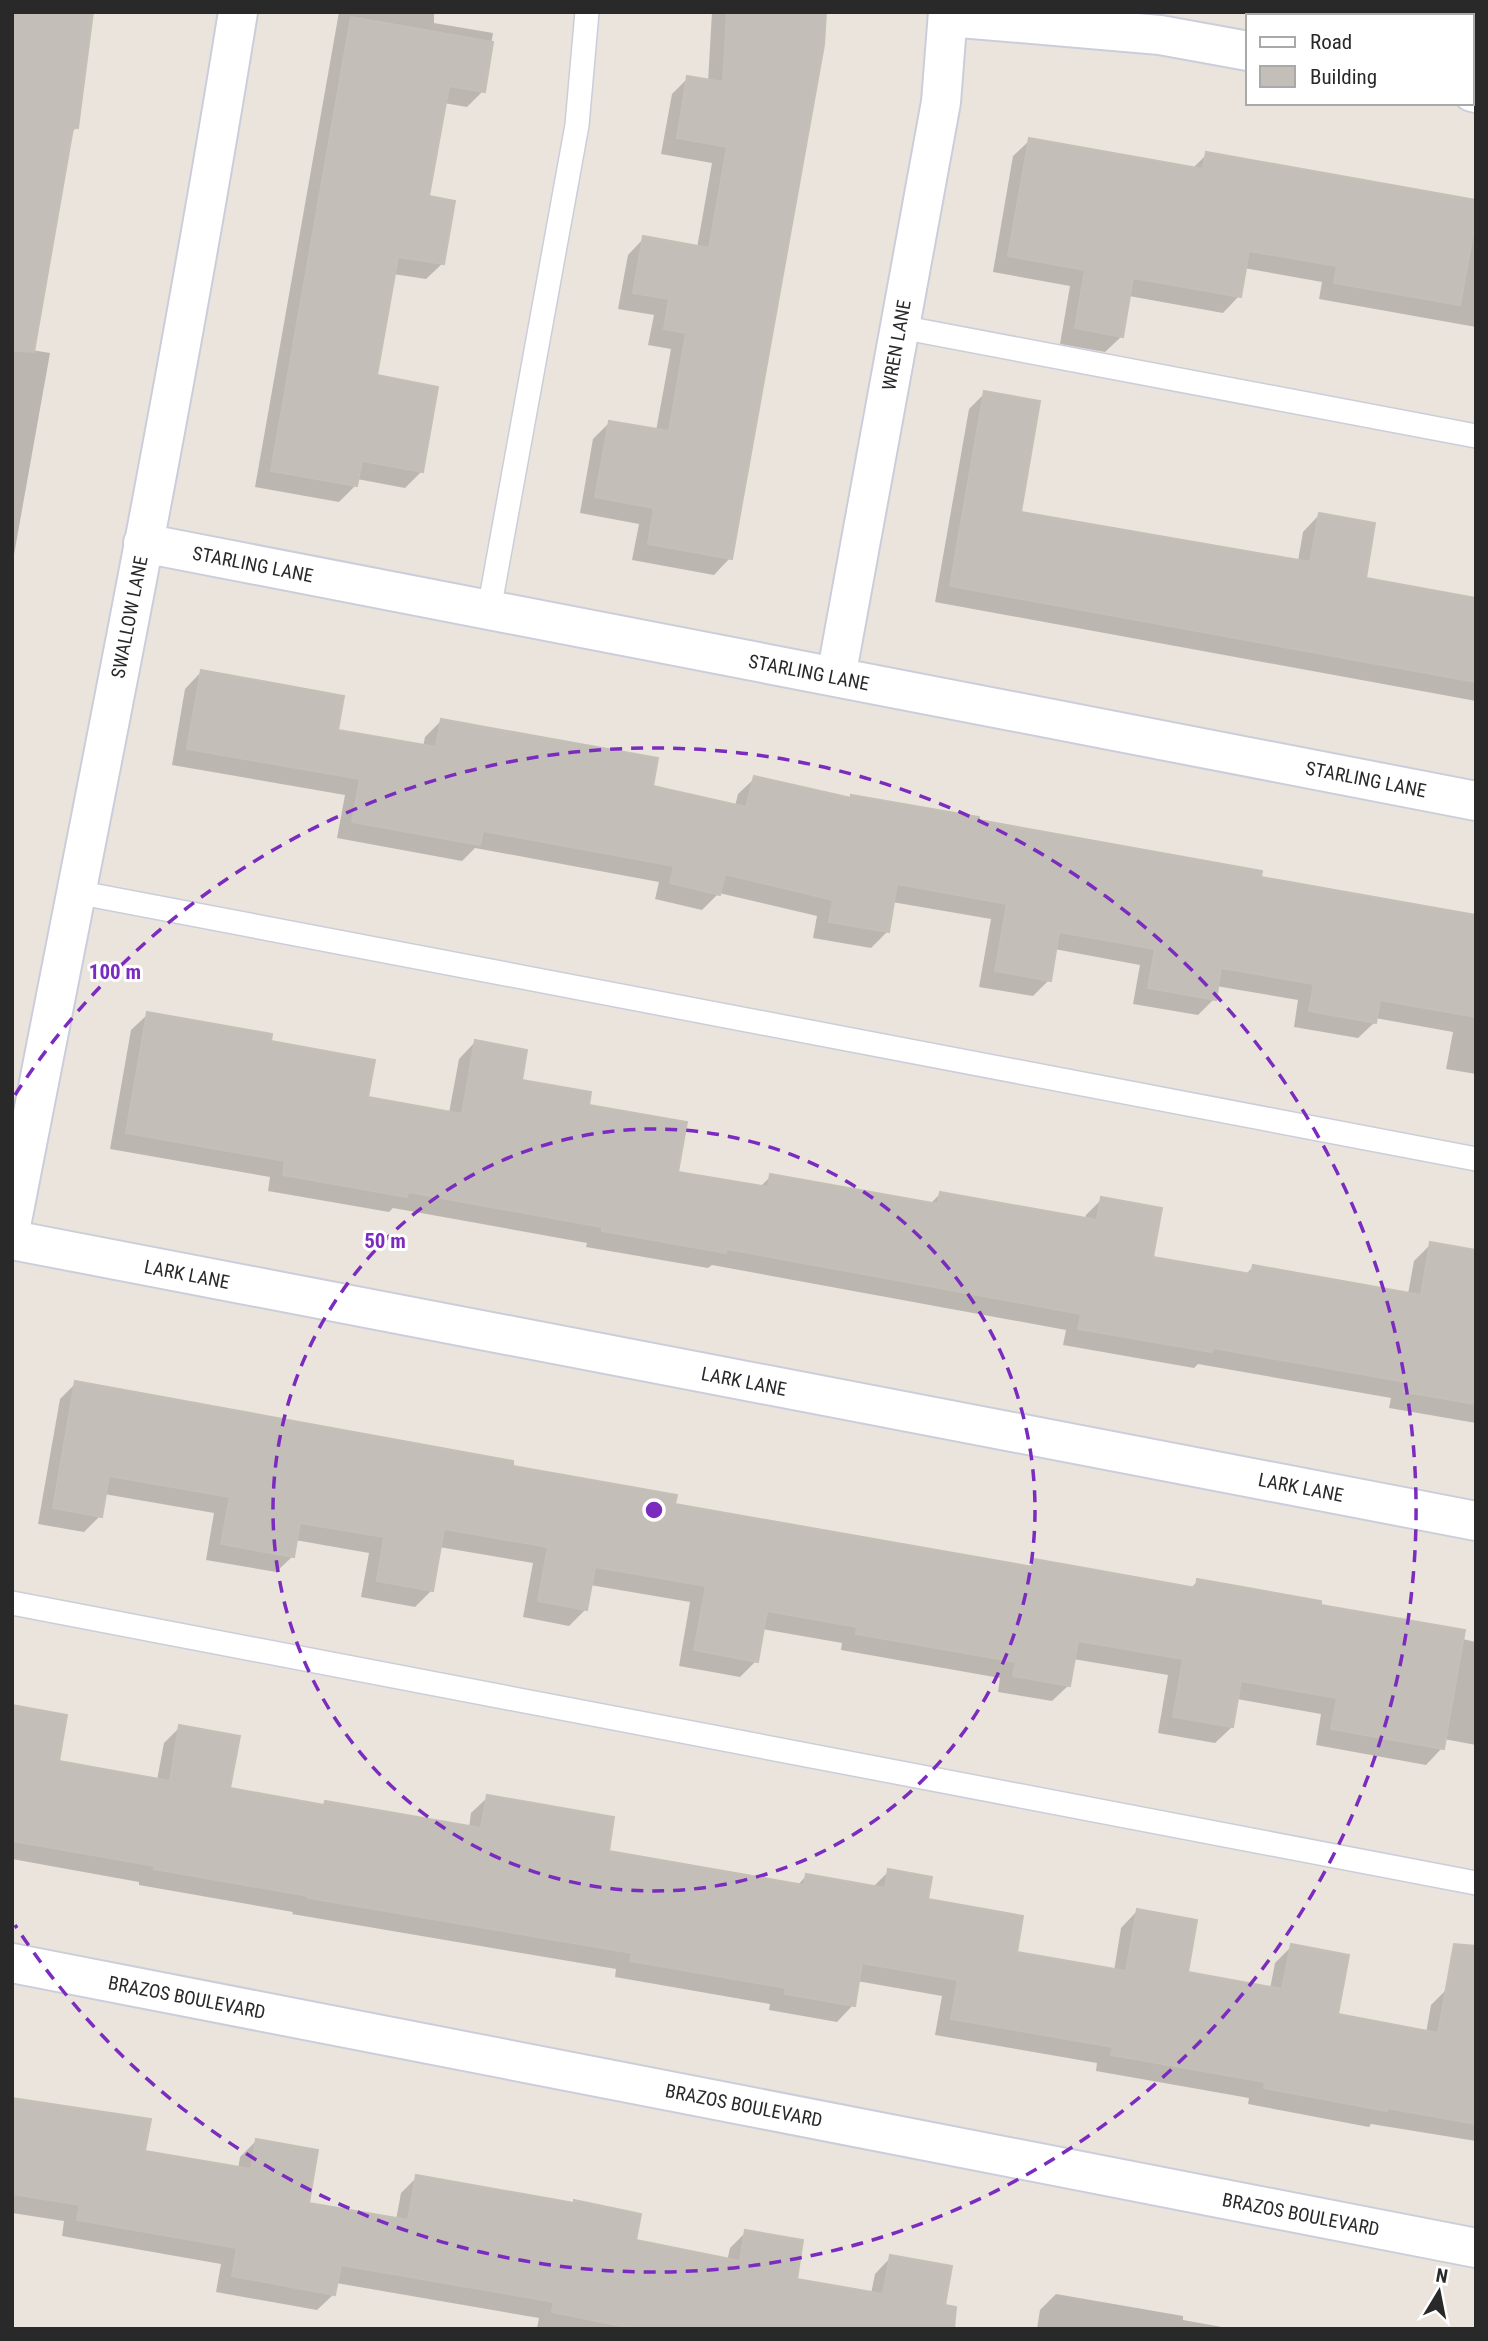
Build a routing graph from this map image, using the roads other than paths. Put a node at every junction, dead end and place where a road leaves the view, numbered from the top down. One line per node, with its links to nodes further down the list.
1 (239, 12): 7 (street, SWALLOW LANE)
2 (587, 12): 8 (lane)
3 (948, 14): 4 (street); 5 (street, WREN LANE)
4 (1246, 51)
5 (900, 327): 6 (lane); 9 (street, WREN LANE)
6 (1476, 436)
7 (143, 543): 8 (street, STARLING LANE); 11 (street, SWALLOW LANE)
8 (489, 610): 9 (street, STARLING LANE)
9 (836, 677): 10 (street, STARLING LANE)
10 (1476, 801)
11 (76, 892): 12 (lane); 13 (street, SWALLOW LANE)
12 (1476, 1159)
13 (12, 1221)
14 (12, 1240): 15 (street, LARK LANE)
15 (1476, 1521)
16 (12, 1603): 17 (lane)
17 (1476, 1883)
18 (12, 1963): 19 (street, BRAZOS BOULEVARD)
19 (1476, 2248)

